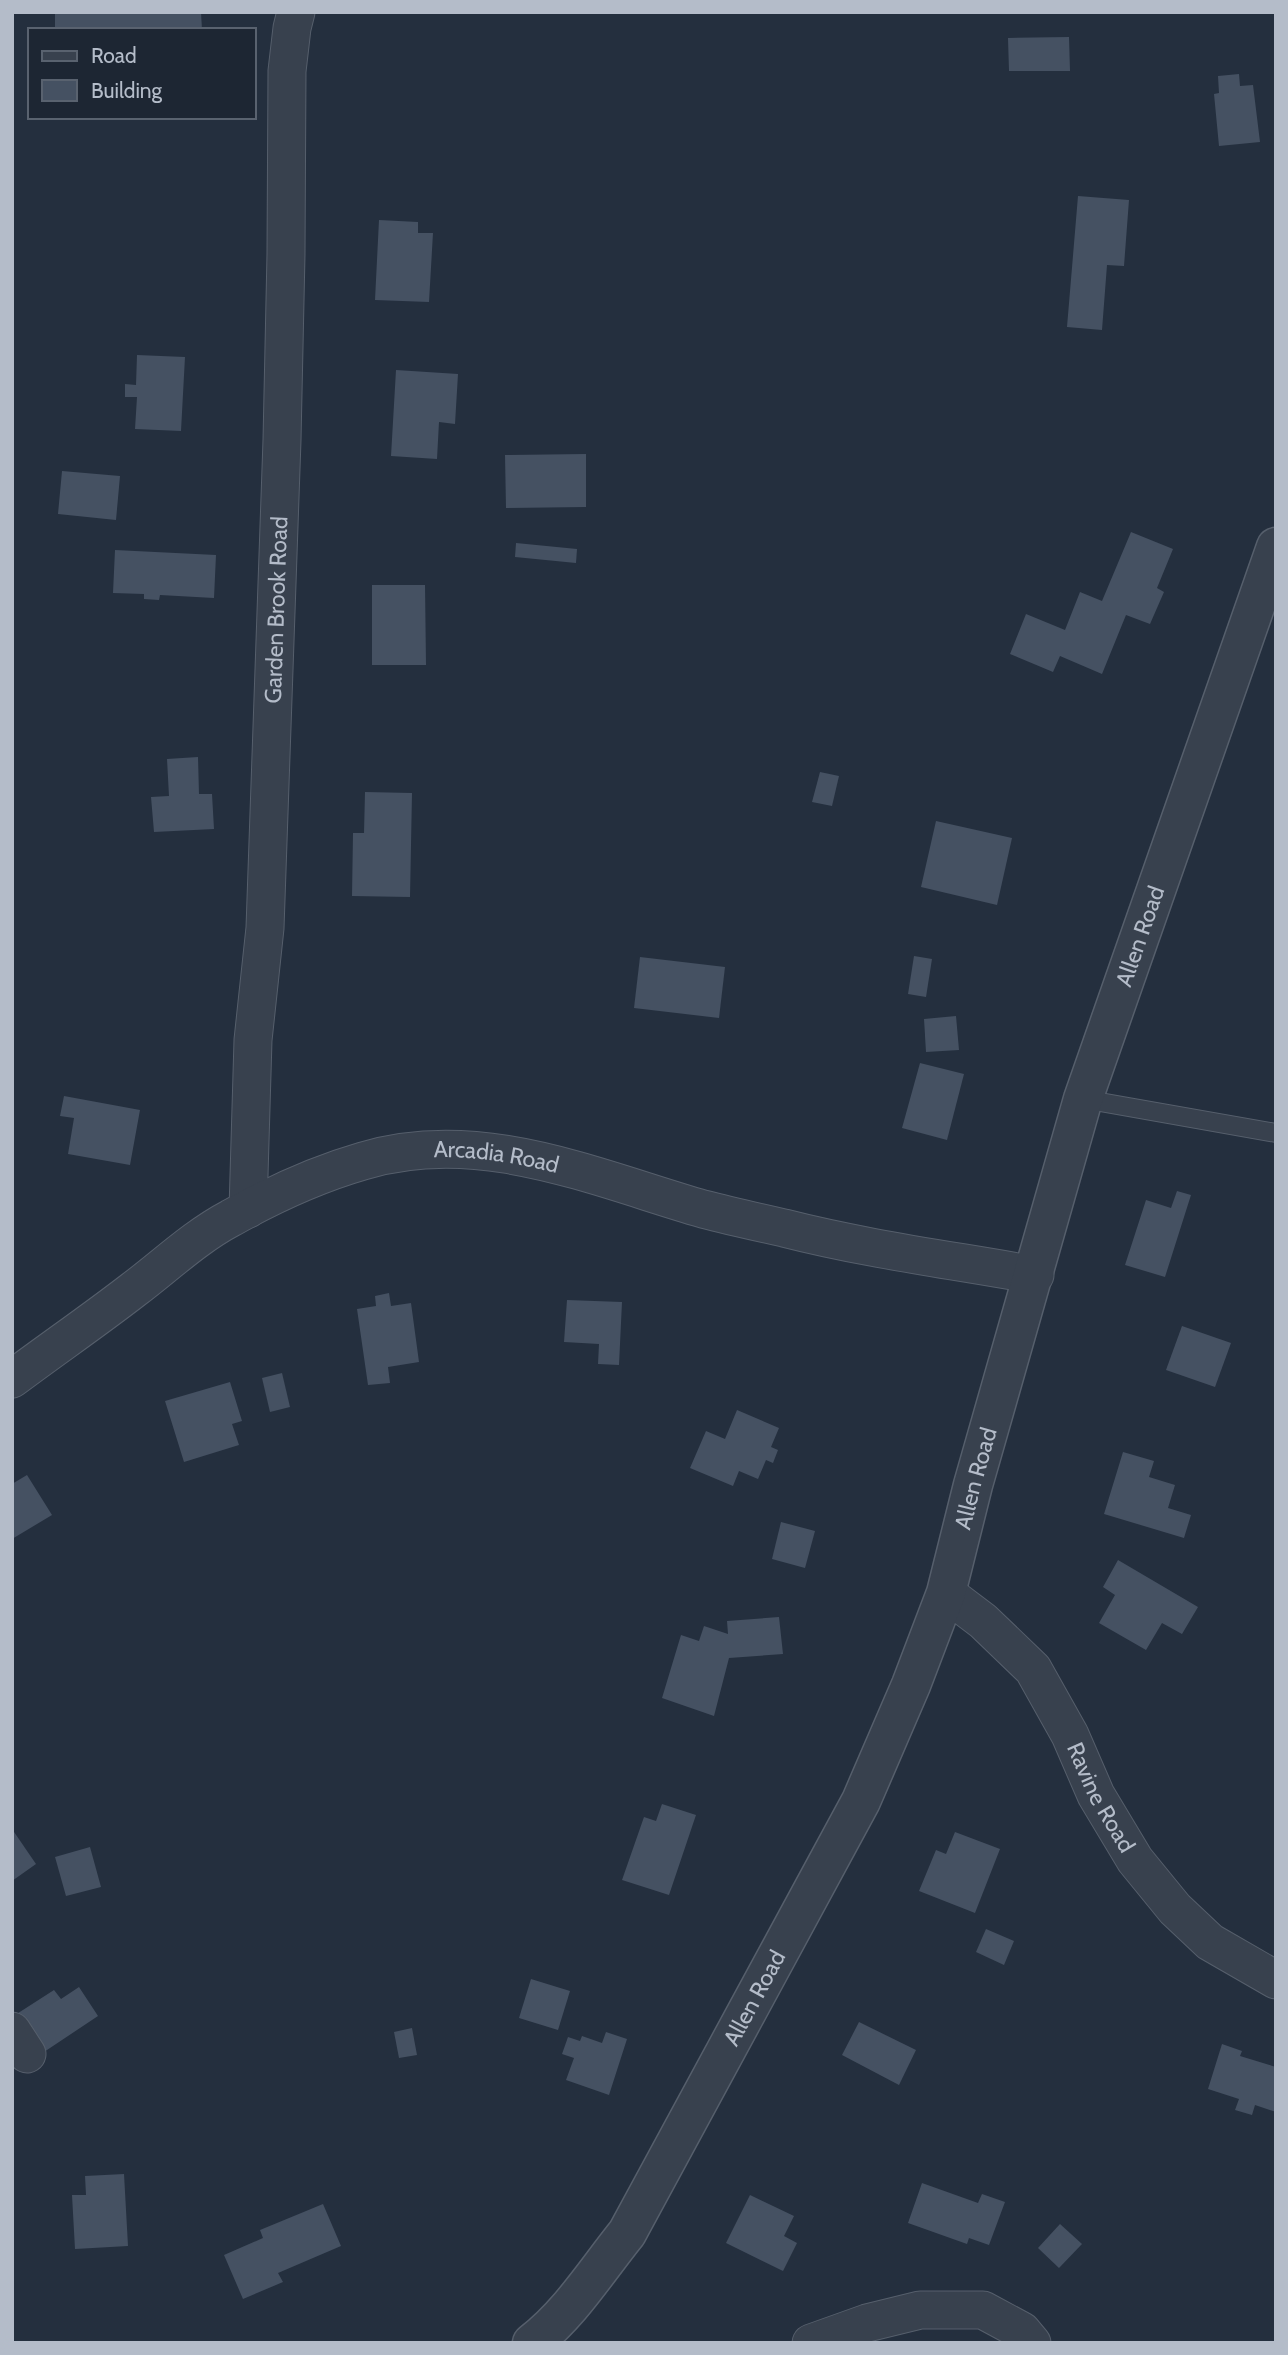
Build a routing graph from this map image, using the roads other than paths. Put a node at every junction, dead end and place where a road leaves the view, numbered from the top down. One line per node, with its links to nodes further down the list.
1 (296, 12): 5 (street, Garden Brook Road)
2 (1276, 547): 3 (street, Allen Road)
3 (1083, 1099): 4 (lane); 6 (street, Allen Road)
4 (1276, 1133)
5 (248, 1209): 6 (street, Arcadia Road); 7 (street, Arcadia Road)
6 (1035, 1275): 8 (street, Allen Road)
7 (12, 1379)
8 (946, 1594): 9 (street, Ravine Road); 10 (street, Allen Road)
9 (1276, 1980)
10 (532, 2343)
11 (811, 2343): 12 (street)
12 (1032, 2343)

